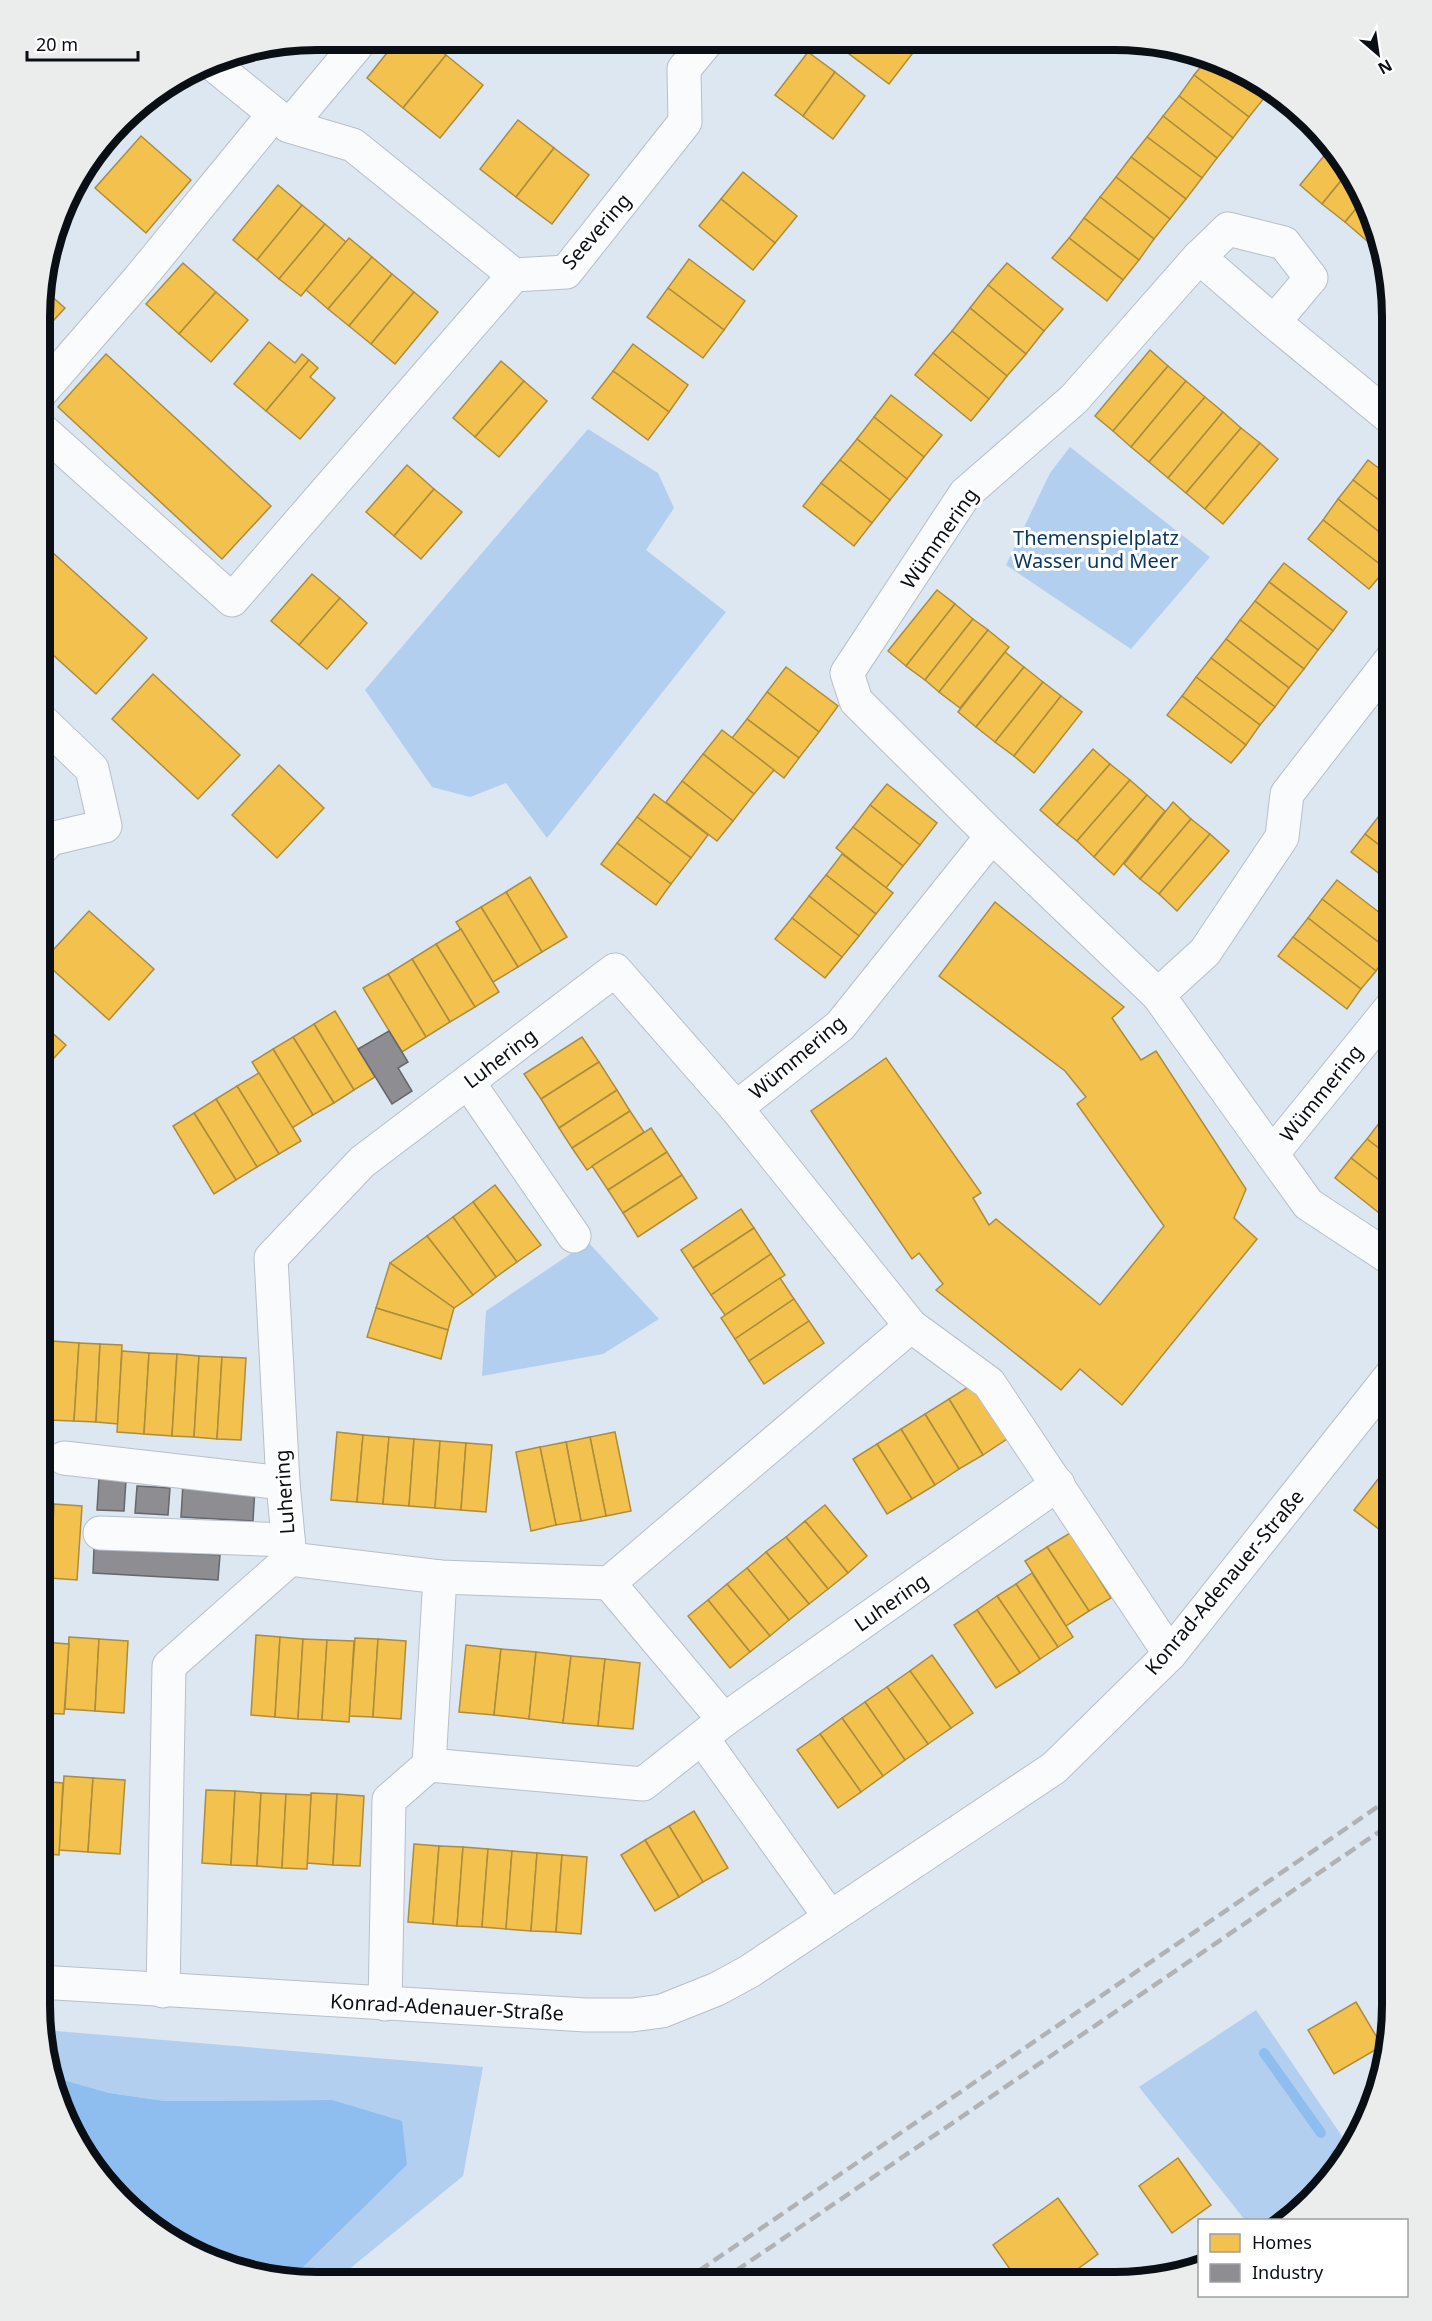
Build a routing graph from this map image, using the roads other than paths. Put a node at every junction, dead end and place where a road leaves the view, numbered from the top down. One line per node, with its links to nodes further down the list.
1 (351, 50): 4 (street)
2 (700, 50): 6 (street, Seevering)
3 (218, 68): 4 (street)
4 (282, 120): 6 (street); 8 (street)
5 (1199, 257): 7 (street); 7 (street, Wümmering); 13 (street, Wümmering)
6 (514, 275): 10 (street)
7 (1274, 322): 9 (street)
8 (50, 382)
9 (1382, 411)
10 (50, 437)
11 (1382, 671): 15 (street)
12 (50, 729): 14 (street)
13 (992, 836): 15 (street, Wümmering); 18 (street, Wümmering)
14 (50, 839)
15 (1158, 995): 19 (street, Wümmering)
16 (1382, 1019): 19 (street, Wümmering)
17 (468, 1082): 18 (street, Luhering); 20 (street); 25 (street, Luhering)
18 (736, 1108): 22 (street, Luhering)
19 (1272, 1154): 21 (street, Wümmering)
20 (574, 1236)
21 (1382, 1253)
22 (911, 1326): 26 (street, Luhering); 30 (street)
23 (1382, 1387): 31 (street, Konrad-Adenauer-Straße)
24 (64, 1458): 25 (street)
25 (283, 1483): 28 (street, Luhering)
26 (1058, 1485): 31 (street, Luhering); 32 (street, Luhering)
27 (100, 1533): 28 (street)
28 (289, 1550): 29 (street, Luhering); 36 (street, Luhering)
29 (440, 1577): 30 (street, Luhering); 33 (street)
30 (609, 1583): 32 (street)
31 (1170, 1654): 34 (street, Konrad-Adenauer-Straße)
32 (713, 1729): 33 (street, Luhering); 34 (street)
33 (429, 1765): 37 (street)
34 (830, 1917): 37 (street, Konrad-Adenauer-Straße)
35 (50, 1983): 36 (street, Konrad-Adenauer-Straße)
36 (163, 1990): 37 (street, Konrad-Adenauer-Straße)
37 (385, 2004)

